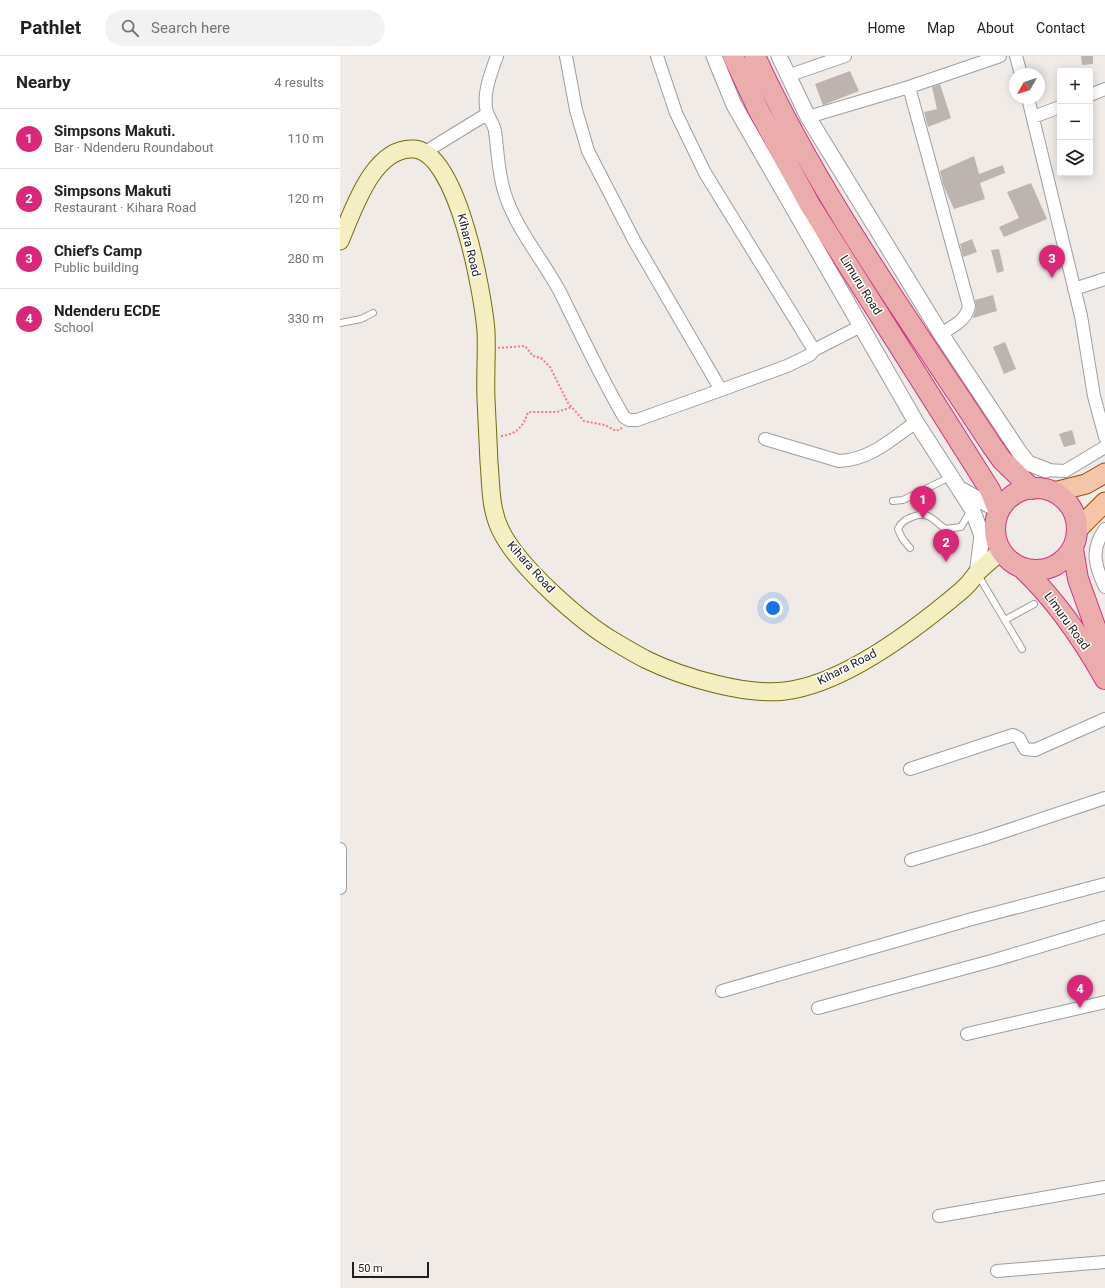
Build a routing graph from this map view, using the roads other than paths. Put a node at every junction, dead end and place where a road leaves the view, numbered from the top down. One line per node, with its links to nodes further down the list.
1 (497, 56): 18 (street)
2 (566, 56): 30 (street)
3 (658, 56): 29 (street)
4 (714, 56): 27 (street)
5 (733, 56): 43 (highway, Limuru Road)
6 (755, 56): 38 (highway, Limuru Road)
7 (779, 56): 12 (street)
8 (845, 56): 12 (street)
9 (1000, 56): 13 (street)
10 (1016, 56): 11 (street)
11 (1019, 68)
12 (787, 76): 19 (street)
13 (909, 87): 19 (street); 28 (street)
14 (1105, 89): 15 (street)
15 (1093, 94)
16 (1030, 104): 20 (street)
17 (1057, 108): 20 (street)
18 (487, 114): 21 (street); 30 (street)
19 (808, 117): 28 (street)
20 (1033, 117): 24 (street)
21 (425, 152): 22 (main road); 50 (main road, Kihara Road)
22 (340, 240)
23 (1105, 279): 24 (street)
24 (1074, 289): 32 (street)
25 (373, 313): 26 (lane)
26 (340, 322)
27 (861, 326): 29 (street); 31 (street)
28 (941, 334): 35 (street)
29 (814, 350): 30 (street)
30 (721, 390)
31 (916, 422): 33 (street); 37 (street)
32 (1105, 437)
33 (765, 439)
34 (1105, 447): 35 (street)
35 (1046, 470)
36 (1105, 474): 39 (main road)
37 (955, 482): 40 (lane); 42 (street); 43 (street)
38 (1032, 489): 39 (highway); 43 (highway)
39 (1054, 492): 44 (highway)
40 (893, 501)
41 (1105, 502): 44 (main road)
42 (972, 508): 46 (lane); 50 (street)
43 (998, 510): 48 (highway)
44 (1078, 529): 47 (highway)
45 (1105, 529): 51 (street)
46 (910, 548)
47 (1073, 549): 49 (highway); 55 (highway, Limuru Road)
48 (1002, 551): 49 (highway); 50 (main road, Kihara Road)
49 (1022, 568): 56 (highway, Limuru Road)
50 (977, 574): 53 (lane)
51 (1105, 587)
52 (1034, 604): 53 (lane)
53 (1005, 620): 54 (lane)
54 (1022, 649)
55 (1105, 654)
56 (1105, 679)
57 (1105, 719): 58 (street)
58 (910, 770)
59 (1105, 798): 61 (street)
60 (340, 849): 62 (street)
61 (911, 860)
62 (340, 881): 64 (street)
63 (1105, 884): 66 (street)
64 (340, 888)
65 (1105, 927): 68 (street)
66 (722, 991)
67 (1105, 1002): 69 (street)
68 (818, 1008)
69 (967, 1034)
70 (1105, 1187): 71 (street)
71 (939, 1216)
72 (1105, 1262): 73 (street)
73 (997, 1271)

